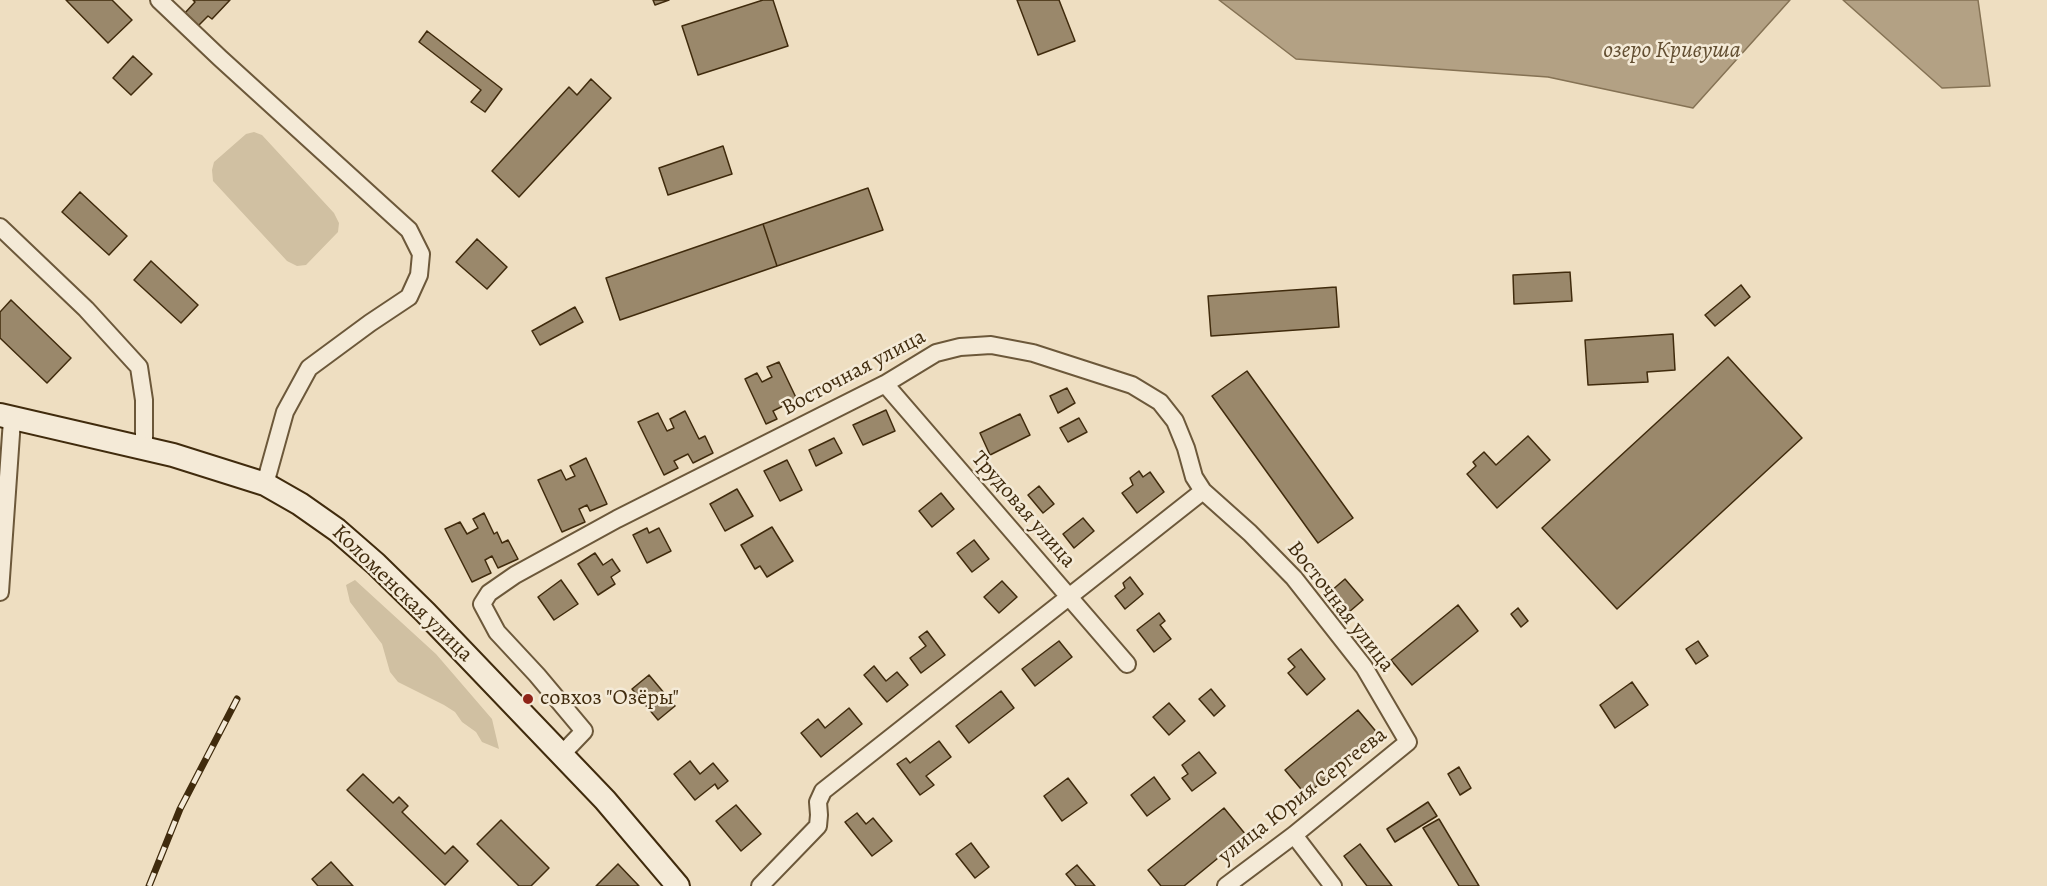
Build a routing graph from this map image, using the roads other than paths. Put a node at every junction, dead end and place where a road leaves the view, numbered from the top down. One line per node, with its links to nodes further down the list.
1 (159, 0): 6 (street)
2 (0, 227): 5 (street)
3 (885, 384): 7 (street, Восточная улица); 9 (street, Трудовая улица); 12 (street, Восточная улица)
4 (6, 418): 5 (street, Коломенская улица); 8 (street)
5 (144, 448): 6 (street, Коломенская улица)
6 (265, 484): 12 (street, Коломенская улица)
7 (1203, 491): 9 (street); 11 (street, Восточная улица)
8 (0, 592)
9 (1068, 597): 10 (street, Трудовая улица); 15 (street)
10 (1127, 664)
11 (1408, 742): 13 (street, улица Юрия Сергеева)
12 (562, 754): 14 (street, Коломенская улица)
13 (1294, 834): 16 (street, улица Юрия Сергеева); 17 (street)
14 (678, 886)
15 (760, 886)
16 (1226, 886)
17 (1333, 886)

